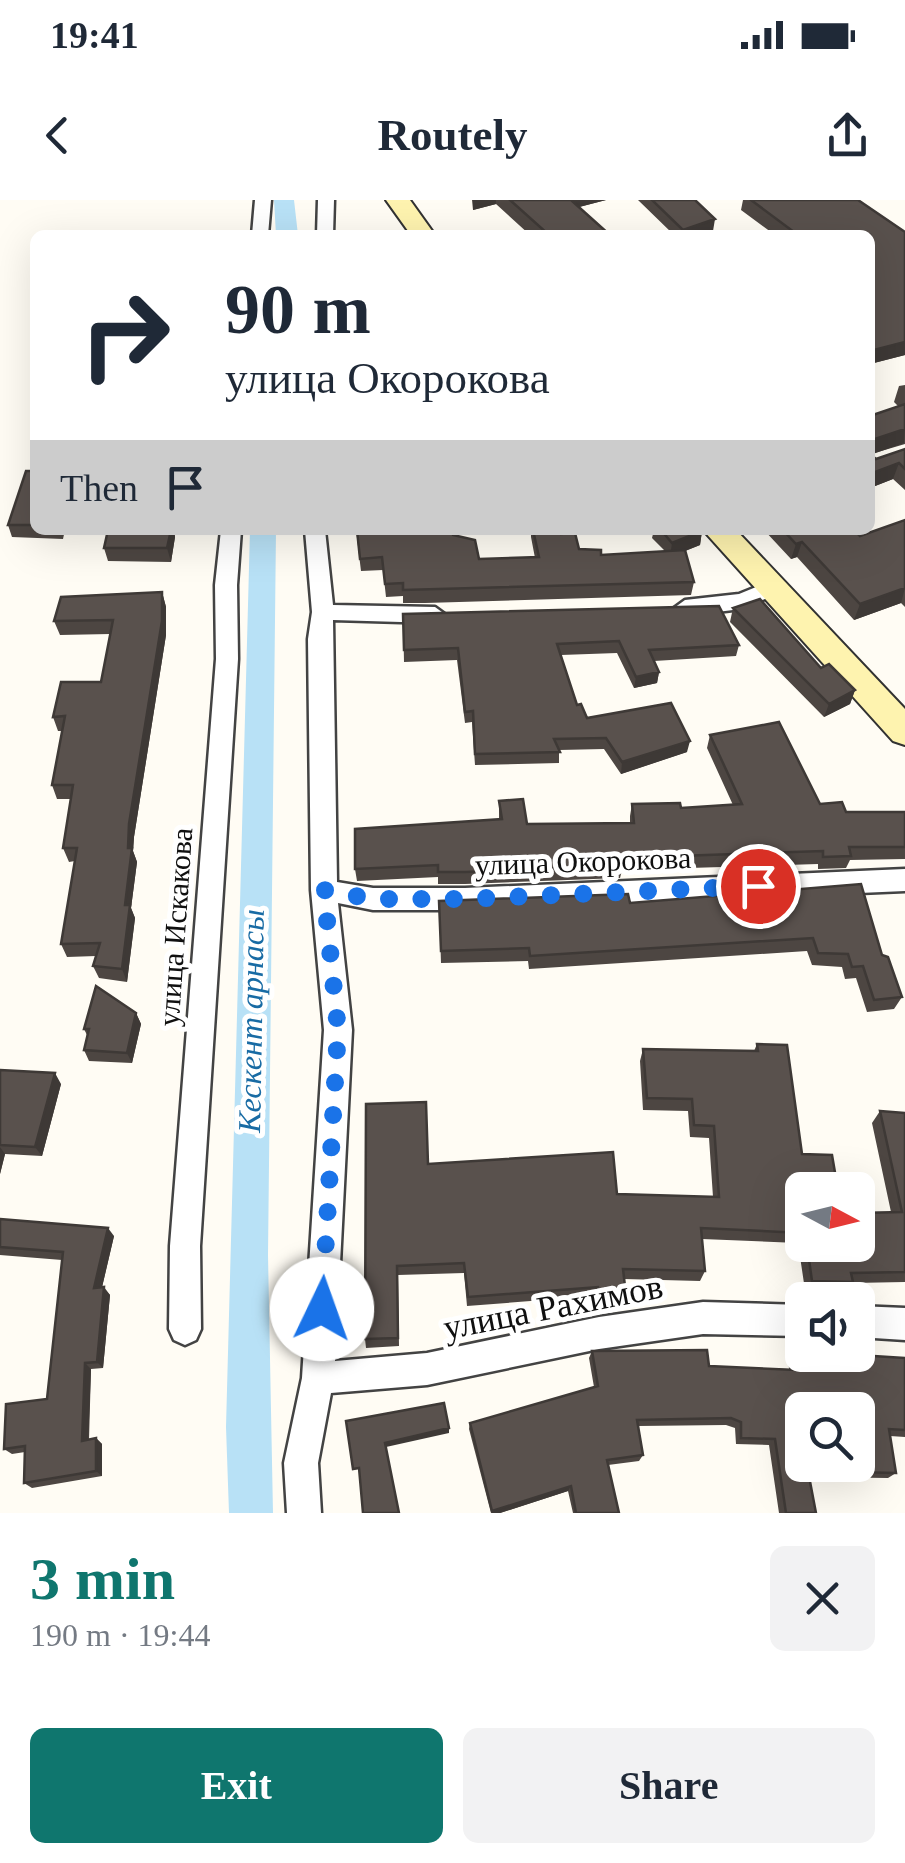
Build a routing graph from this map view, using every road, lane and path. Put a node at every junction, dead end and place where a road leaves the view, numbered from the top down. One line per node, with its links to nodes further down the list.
1 (262, 200): 4 (street)
2 (326, 200): 5 (street)
3 (398, 200): 6 (main road)
4 (260, 230)
5 (325, 230)
6 (419, 230)
7 (232, 535): 20 (street, улица Искакова)
8 (315, 535): 12 (street)
9 (723, 535): 10 (main road)
10 (771, 588): 11 (street); 14 (main road)
11 (667, 608)
12 (323, 612): 13 (street); 16 (street)
13 (462, 614)
14 (905, 732)
15 (905, 880): 16 (street, улица Окорокова)
16 (324, 890): 21 (street)
17 (785, 1320): 21 (street, улица Рахимов)
18 (875, 1323): 19 (street)
19 (905, 1324)
20 (185, 1328)
21 (318, 1378): 22 (street)
22 (304, 1513)

